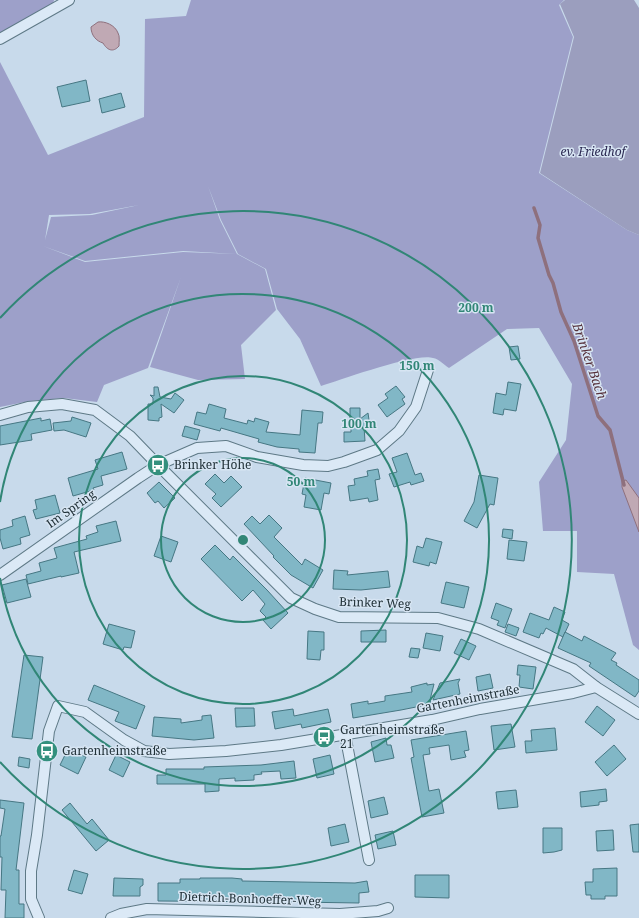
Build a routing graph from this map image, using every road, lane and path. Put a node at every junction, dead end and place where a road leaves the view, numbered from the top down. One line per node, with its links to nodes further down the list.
1 (69, 0): 2 (street)
2 (0, 39)
3 (428, 370): 5 (street)
4 (0, 415): 5 (street, Brinker Weg)
5 (158, 465): 6 (street, Im Spring); 7 (street, Brinker Weg)
6 (0, 575)
7 (596, 687): 8 (street, Brinker Weg); 9 (street, Gartenheimstraße)
8 (639, 714)
9 (345, 734): 10 (street); 12 (street, Gartenheimstraße)
10 (368, 860)
11 (388, 908): 13 (street, Dietrich-Bonhoeffer-Weg)
12 (39, 918)
13 (112, 918)

